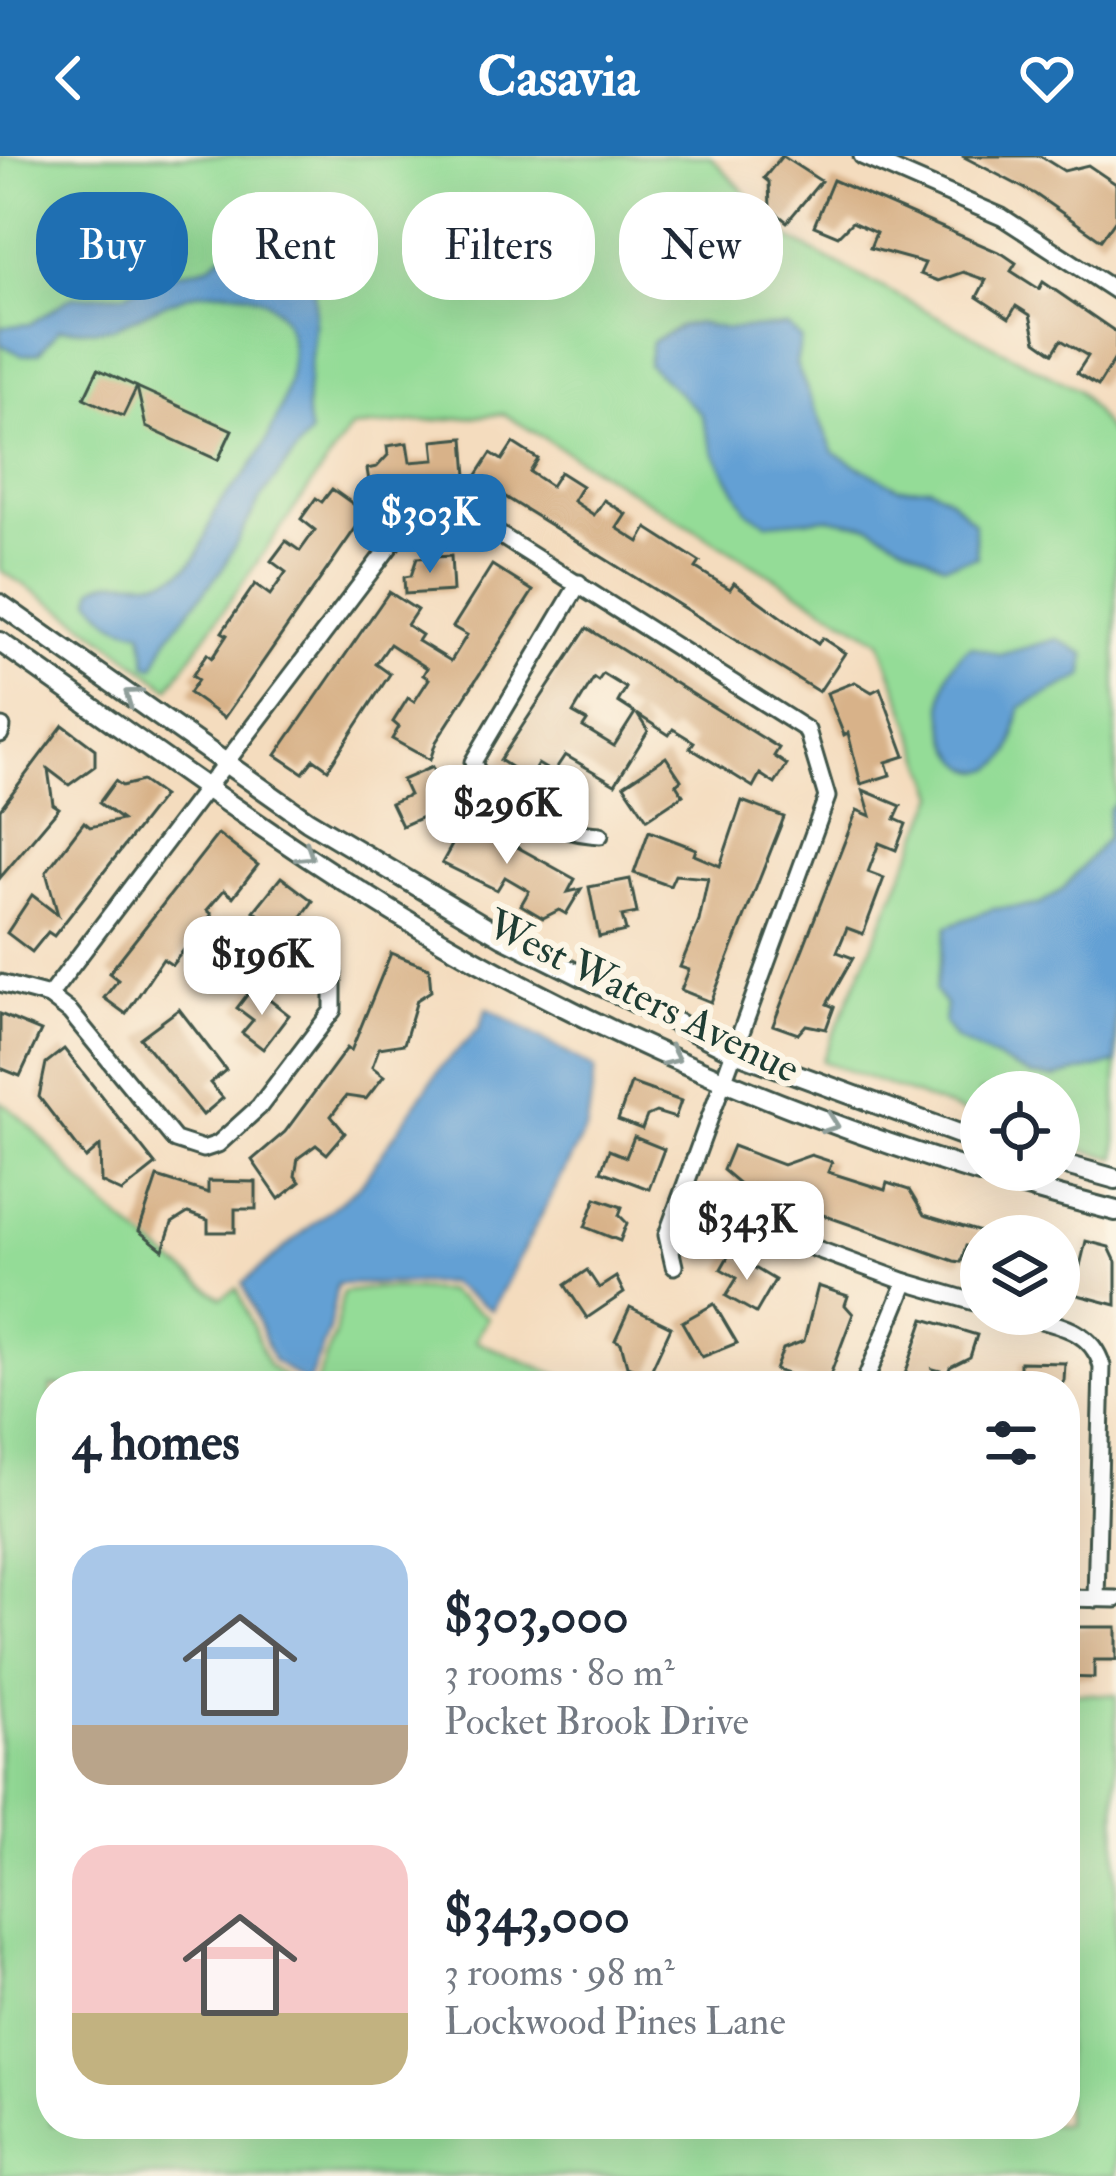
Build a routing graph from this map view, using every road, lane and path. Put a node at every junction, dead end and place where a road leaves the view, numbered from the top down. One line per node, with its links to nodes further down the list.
1 (862, 156): 2 (street)
2 (1116, 291)
3 (579, 583): 6 (street); 8 (street); 12 (street)
4 (0, 604): 6 (street, West Waters Avenue, one-way to 4)
5 (0, 642): 7 (street, West Waters Avenue)
6 (228, 764): 7 (street); 12 (street, West Waters Avenue)
7 (209, 789): 11 (street); 13 (street, West Waters Avenue, one-way to 13)
8 (600, 835)
9 (333, 970): 11 (street)
10 (0, 983): 11 (street)
11 (49, 996)
12 (735, 1052): 13 (street); 14 (street, West Waters Avenue)
13 (723, 1081): 17 (street); 18 (street, West Waters Avenue, one-way to 18)
14 (960, 1134)
15 (1080, 1169): 16 (street)
16 (1116, 1179)
17 (681, 1199): 19 (street); 20 (street)
18 (1116, 1211)
19 (674, 1266)
20 (906, 1282): 21 (street); 23 (street)
21 (960, 1298)
22 (1080, 1334): 25 (street)
23 (869, 1371)
24 (1080, 1598): 25 (street)
25 (1096, 1599): 26 (street)
26 (1116, 1599)

